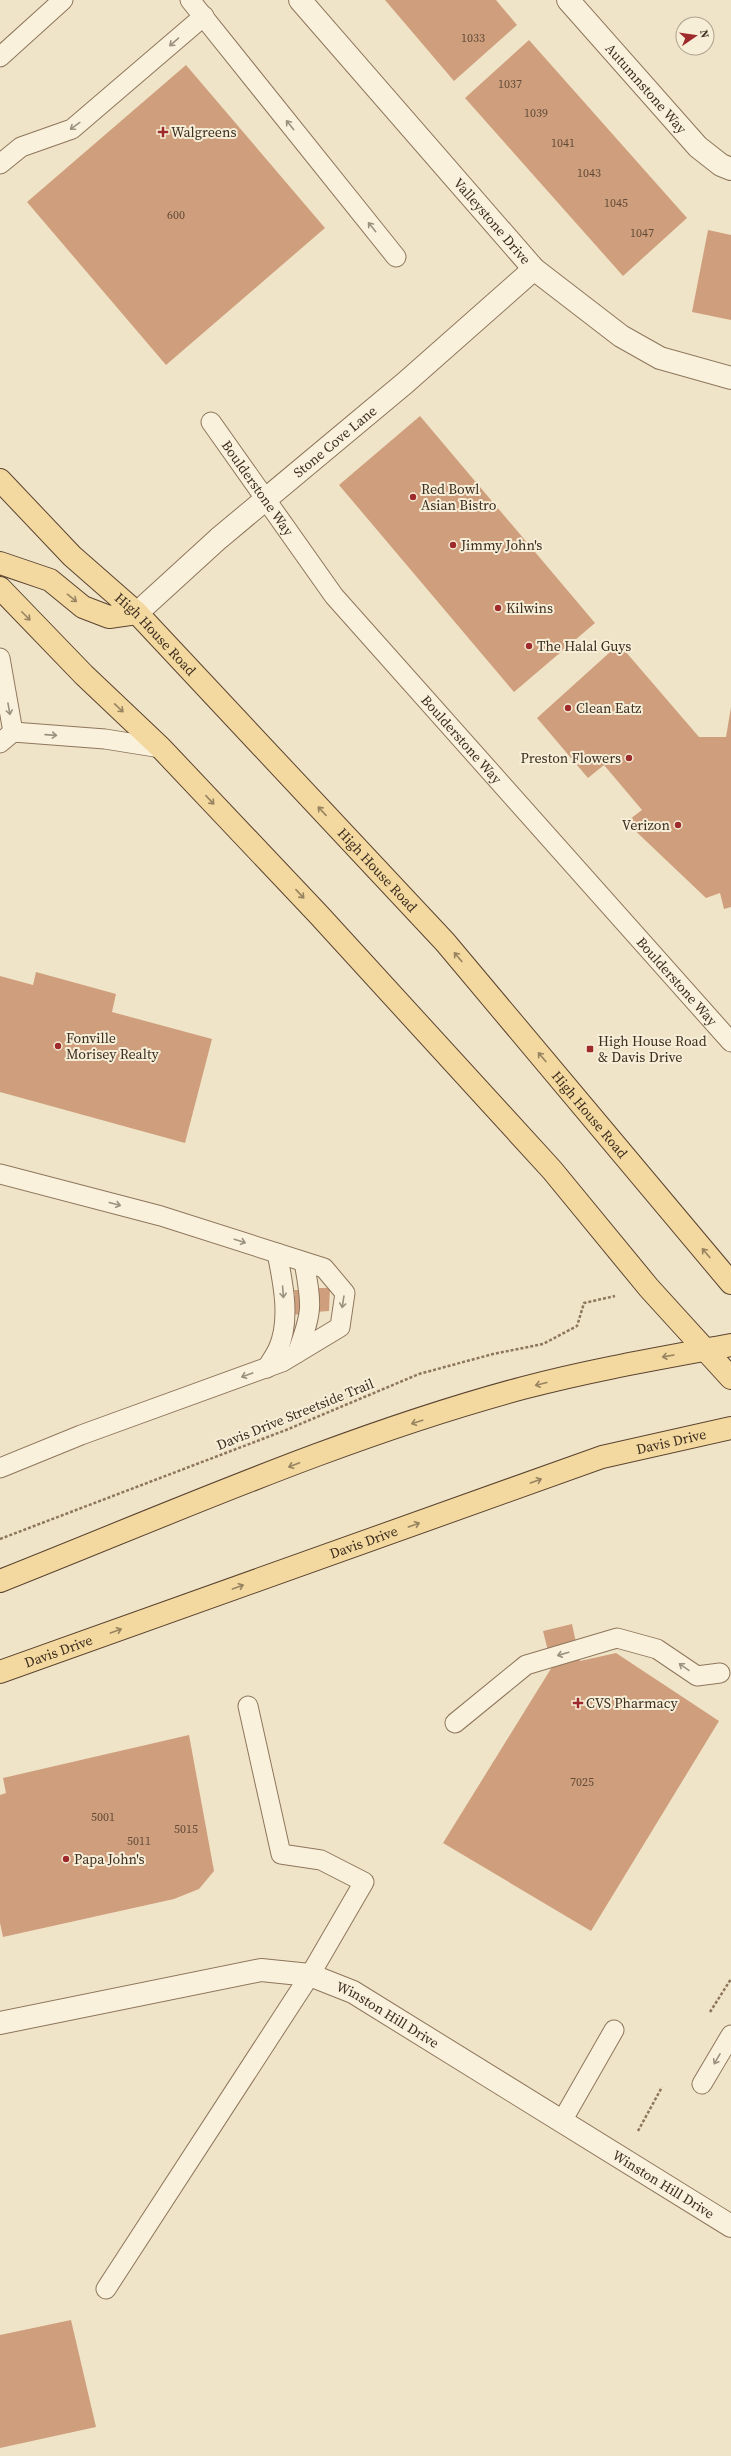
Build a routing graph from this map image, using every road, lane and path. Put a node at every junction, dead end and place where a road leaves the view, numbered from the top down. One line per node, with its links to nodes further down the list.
1 (63, 0): 6 (lane)
2 (190, 0): 5 (lane)
3 (300, 0): 10 (street, Valleystone Drive)
4 (568, 0): 8 (street, Autumnstone Way)
5 (204, 16): 7 (lane, one-way to 7); 9 (lane, one-way to 5)
6 (0, 57)
7 (0, 164)
8 (731, 170)
9 (396, 257)
10 (534, 269): 11 (street, Valleystone Drive); 14 (street, Stone Cove Lane)
11 (731, 378)
12 (211, 422): 14 (lane, Boulderstone Way)
13 (0, 480): 17 (main road, High House Road)
14 (265, 499): 17 (street, Stone Cove Lane); 21 (lane, Boulderstone Way)
15 (0, 563): 17 (main road, one-way to 17)
16 (0, 588): 20 (main road, one-way to 20)
17 (137, 613): 25 (main road, High House Road, one-way to 17)
18 (0, 658): 19 (lane, one-way to 19)
19 (6, 737): 20 (lane, one-way to 20)
20 (161, 748): 28 (main road, one-way to 28)
21 (731, 1042)
22 (0, 1174): 23 (lane, one-way to 23)
23 (277, 1253): 24 (lane); 30 (lane, one-way to 30)
24 (304, 1262): 29 (lane); 29 (lane, one-way to 29)
25 (731, 1283)
26 (584, 1303): 34 (path, Davis Drive Streetside Trail)
27 (731, 1345): 28 (main road)
28 (707, 1350): 31 (main road); 35 (main road, one-way to 35)
29 (297, 1353): 30 (lane)
30 (267, 1368): 33 (lane, one-way to 33)
31 (731, 1378)
32 (731, 1428): 36 (main road, Davis Drive, one-way to 32)
33 (0, 1468)
34 (0, 1539)
35 (0, 1581)
36 (0, 1672)
37 (720, 1673): 39 (lane, one-way to 39)
38 (248, 1706): 40 (lane)
39 (455, 1723)
40 (310, 1975): 41 (street, Winston Hill Drive); 46 (street, Winston Hill Drive); 49 (lane)
41 (0, 2024)
42 (614, 2030): 46 (lane)
43 (731, 2035): 44 (lane, one-way to 44)
44 (702, 2084)
45 (662, 2087): 47 (path)
46 (562, 2121): 48 (street, Winston Hill Drive)
47 (638, 2133)
48 (731, 2226)
49 (106, 2289)

